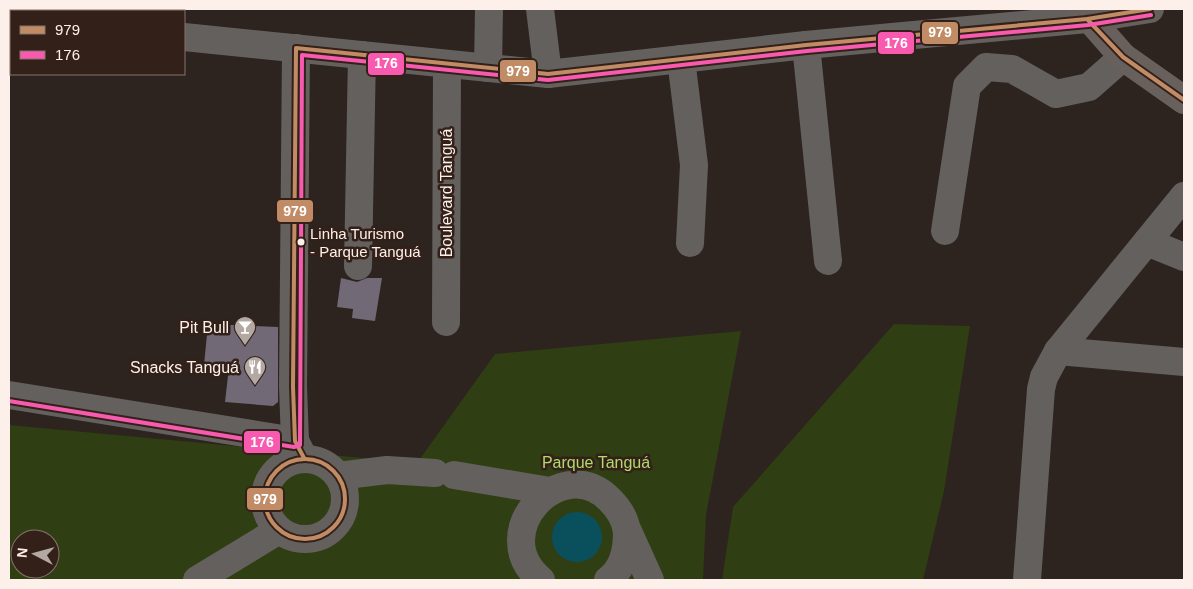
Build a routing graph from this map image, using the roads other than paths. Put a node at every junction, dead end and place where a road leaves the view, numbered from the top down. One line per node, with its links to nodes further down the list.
1 (489, 9): 12 (street)
2 (540, 9): 13 (street)
3 (1150, 9): 4 (street)
4 (1084, 14): 6 (street); 9 (main road)
5 (185, 36): 7 (street)
6 (806, 45): 10 (street); 20 (street)
7 (296, 48): 8 (street); 26 (street)
8 (362, 55): 11 (street); 21 (street)
9 (1123, 56): 14 (main road); 16 (street)
10 (682, 59): 13 (street); 18 (street)
11 (447, 64): 12 (street); 22 (street, Boulevard Tanguá)
12 (488, 68): 13 (street)
13 (548, 74)
14 (1184, 100)
15 (1184, 196): 17 (street)
16 (945, 231)
17 (1147, 242): 19 (street); 23 (street)
18 (690, 243)
19 (1184, 256)
20 (828, 261)
21 (358, 266)
22 (446, 322)
23 (1058, 351): 24 (street); 35 (street)
24 (1184, 362)
25 (9, 395): 26 (street)
26 (300, 449): 27 (street); 30 (street)
27 (338, 476): 28 (street); 30 (street)
28 (550, 491): 29 (street); 32 (street)
29 (626, 527): 33 (street); 34 (street)
30 (279, 530): 31 (street)
31 (197, 580)
32 (540, 580)
33 (608, 580)
34 (650, 580)
35 (1027, 580)

